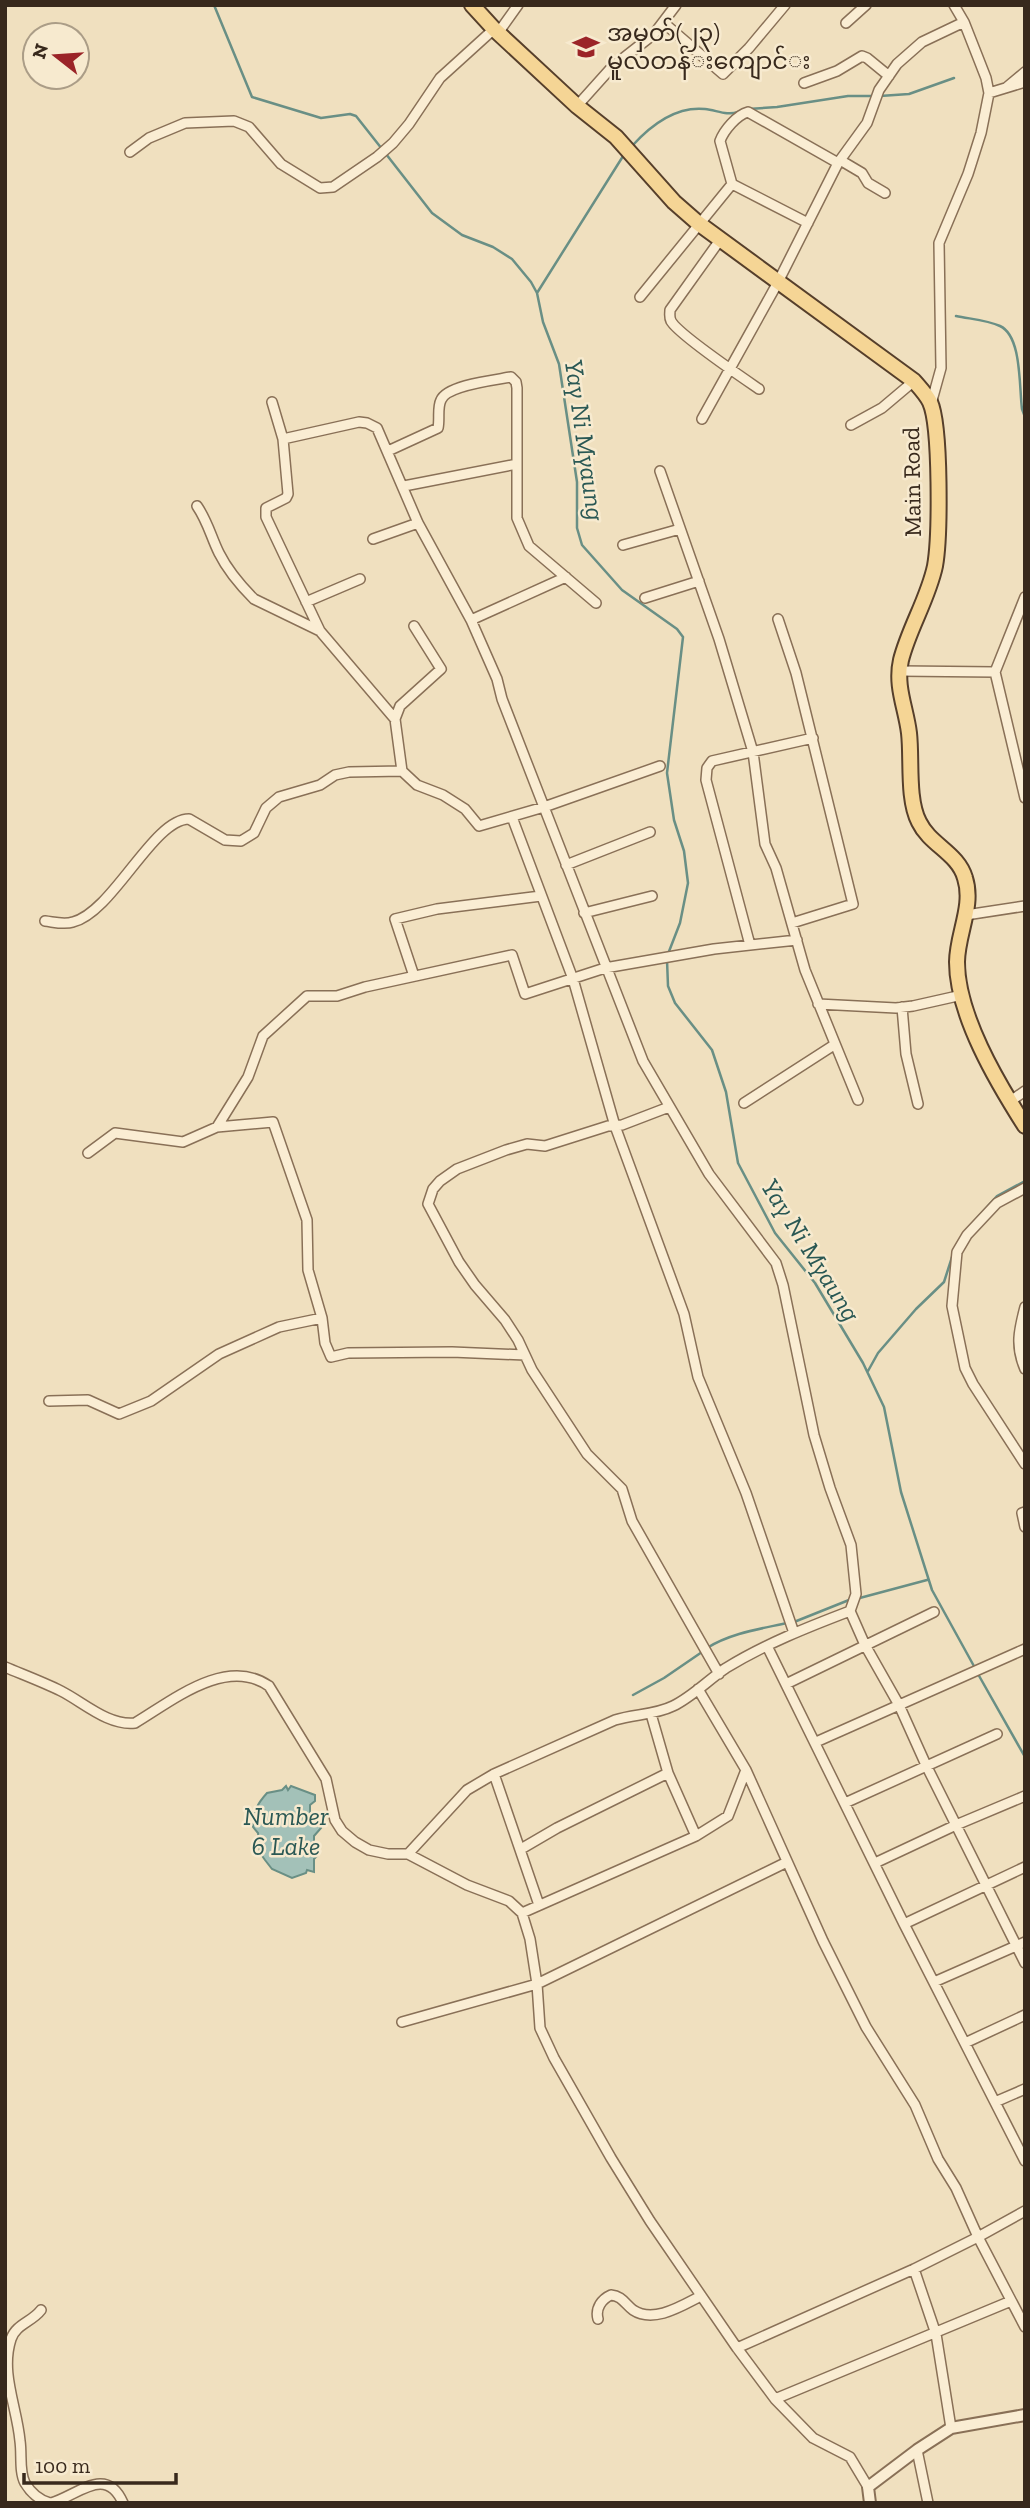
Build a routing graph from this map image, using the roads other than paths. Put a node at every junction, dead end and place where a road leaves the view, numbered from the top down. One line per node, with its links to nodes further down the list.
1 (472, 5): 10 (main road, Main Road)
2 (518, 5): 10 (street)
3 (676, 5): 8 (street)
4 (785, 5): 8 (street)
5 (866, 5): 9 (street)
6 (954, 5): 7 (street)
7 (964, 22): 12 (street); 16 (street)
8 (663, 23): 17 (street)
9 (846, 23)
10 (496, 31): 17 (main road, Main Road); 18 (street)
11 (1025, 72): 15 (street)
12 (888, 76): 14 (street); 19 (street)
13 (1025, 82): 15 (street)
14 (804, 83)
15 (1007, 87): 16 (street)
16 (989, 93): 31 (street)
17 (577, 106): 22 (main road, Main Road)
18 (130, 152)
19 (839, 162): 20 (street); 21 (street); 23 (street)
20 (732, 184): 22 (street); 23 (street)
21 (885, 193)
22 (698, 223): 24 (main road, Main Road); 26 (street)
23 (808, 223): 25 (street)
24 (720, 240): 25 (main road, Main Road); 27 (street)
25 (777, 284): 27 (street); 28 (main road, Main Road)
26 (640, 297)
27 (730, 369): 29 (street); 32 (street)
28 (914, 381): 31 (main road, Main Road); 33 (street)
29 (759, 389)
30 (272, 402): 34 (street)
31 (931, 404): 55 (main road, Main Road)
32 (702, 419)
33 (851, 425)
34 (283, 439): 35 (street); 49 (street)
35 (388, 451): 36 (street); 38 (street)
36 (517, 464): 38 (street); 44 (street)
37 (660, 471): 41 (street)
38 (404, 486): 40 (street)
39 (197, 506): 54 (street)
40 (418, 523): 42 (street); 52 (street)
41 (680, 529): 43 (street); 46 (street)
42 (373, 539)
43 (623, 545)
44 (566, 578): 50 (street); 52 (street)
45 (360, 579): 49 (street)
46 (699, 581): 48 (street); 59 (street)
47 (1025, 597): 56 (street)
48 (645, 598)
49 (306, 602): 54 (street)
50 (596, 603)
51 (778, 619): 58 (street)
52 (471, 620): 64 (street)
53 (414, 626): 57 (street)
54 (320, 631): 57 (street)
55 (900, 671): 56 (street); 72 (main road, Main Road)
56 (995, 672): 61 (street)
57 (395, 719): 62 (street)
58 (813, 738): 59 (street); 74 (street)
59 (753, 752): 74 (street); 76 (street)
60 (660, 766): 64 (street)
61 (1022, 770): 63 (street)
62 (402, 771): 65 (street); 73 (street)
63 (1025, 798)
64 (544, 807): 65 (street); 67 (street)
65 (512, 817): 68 (street)
66 (650, 832): 67 (street)
67 (566, 865): 71 (street)
68 (541, 895): 78 (street); 79 (street)
69 (652, 896): 71 (street)
70 (1025, 906): 72 (street)
71 (584, 913): 77 (street)
72 (966, 915): 80 (main road, Main Road)
73 (45, 920)
74 (792, 923): 75 (street)
75 (797, 940): 76 (street); 81 (street)
76 (750, 945): 77 (street)
77 (605, 968): 79 (street); 89 (street)
78 (414, 976): 79 (street); 92 (street)
79 (573, 979): 90 (street)
80 (962, 995): 82 (street); 86 (main road, Main Road)
81 (818, 1004): 82 (street); 83 (street)
82 (902, 1007): 88 (street)
83 (834, 1045): 85 (street); 87 (street)
84 (1025, 1091): 86 (street)
85 (858, 1100)
86 (1009, 1102): 91 (main road, Main Road)
87 (744, 1103)
88 (918, 1104)
89 (668, 1107): 90 (street); 103 (street)
90 (615, 1126): 97 (street); 105 (street)
91 (1025, 1126)
92 (217, 1127): 93 (street); 96 (street)
93 (88, 1153)
94 (1025, 1188): 100 (street)
95 (1025, 1307): 98 (street)
96 (322, 1318): 97 (street); 99 (street)
97 (525, 1355): 110 (street)
98 (1025, 1369)
99 (49, 1401)
100 (1025, 1464)
101 (1025, 1512): 102 (street)
102 (1025, 1527)
103 (850, 1611): 105 (street); 106 (street)
104 (934, 1612): 106 (street)
105 (794, 1633): 107 (street)
106 (865, 1644): 111 (street); 113 (street)
107 (767, 1646): 110 (street); 111 (street)
108 (1025, 1649): 113 (street)
109 (5, 1667): 126 (street)
110 (719, 1674): 112 (street)
111 (786, 1684): 116 (street)
112 (698, 1689): 114 (street); 118 (street)
113 (899, 1705): 116 (street); 117 (street)
114 (651, 1714): 119 (street); 120 (street)
115 (997, 1734): 117 (street)
116 (816, 1742): 122 (street)
117 (926, 1765): 122 (street); 123 (street)
118 (746, 1770): 124 (street); 127 (street)
119 (668, 1773): 124 (street); 125 (street)
120 (494, 1774): 125 (street); 126 (street)
121 (1025, 1796): 123 (street)
122 (845, 1803): 128 (street)
123 (956, 1825): 128 (street); 130 (street)
124 (696, 1836): 131 (street)
125 (521, 1849): 131 (street)
126 (408, 1854): 132 (street)
127 (787, 1862): 137 (street); 145 (street)
128 (875, 1863): 133 (street)
129 (1025, 1867): 130 (street)
130 (986, 1885): 133 (street); 134 (street)
131 (539, 1905): 132 (street)
132 (522, 1913): 137 (street)
133 (904, 1924): 136 (street)
134 (1020, 1944): 135 (street); 136 (street)
135 (1025, 1963)
136 (934, 1982): 140 (street)
137 (537, 1984): 139 (street); 147 (street)
138 (1025, 2015): 140 (street)
139 (402, 2022)
140 (965, 2043): 142 (street)
141 (1025, 2089): 142 (street)
142 (995, 2102): 143 (street)
143 (1025, 2161)
144 (1025, 2211): 145 (street)
145 (978, 2237): 146 (street); 148 (street)
146 (914, 2269): 152 (street); 153 (street)
147 (701, 2296): 150 (street); 153 (street)
148 (1011, 2301): 151 (street); 152 (street)
149 (41, 2310): 159 (street)
150 (598, 2319)
151 (1025, 2326)
152 (936, 2334): 154 (street); 156 (street)
153 (737, 2348): 154 (street)
154 (775, 2399): 158 (street)
155 (1025, 2414): 156 (street)
156 (951, 2428): 157 (street)
157 (917, 2449): 158 (street); 162 (street)
158 (868, 2487): 161 (street)
159 (50, 2503): 160 (street)
160 (124, 2503)
161 (870, 2503)
162 (928, 2503)

